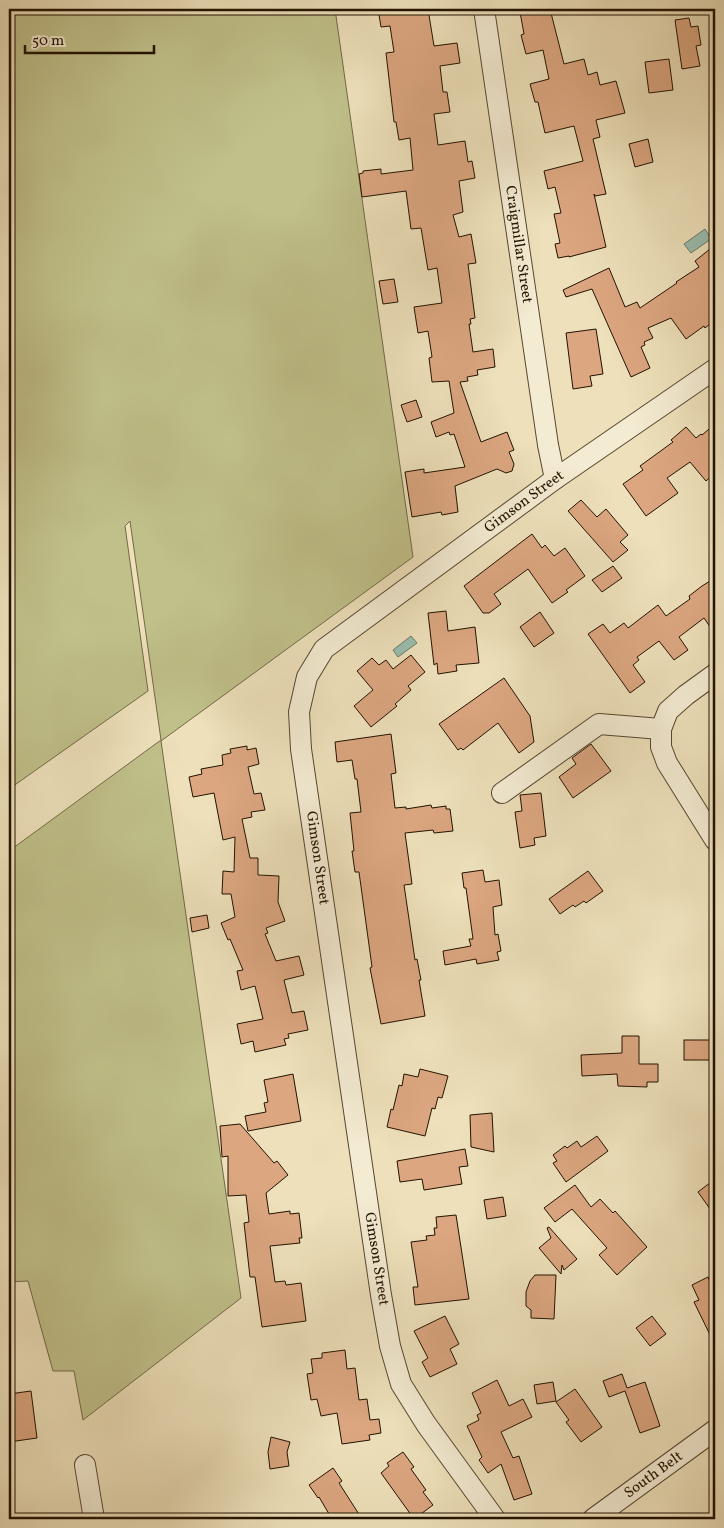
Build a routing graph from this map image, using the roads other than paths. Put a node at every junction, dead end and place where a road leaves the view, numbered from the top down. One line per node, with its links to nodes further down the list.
1 (484, 9): 3 (street, Craigmillar Street)
2 (715, 369): 3 (street, Gimson Street)
3 (554, 479): 11 (street, Gimson Street)
4 (715, 674): 5 (street)
5 (661, 729): 6 (street); 7 (street)
6 (502, 793)
7 (715, 840)
8 (715, 1430): 12 (street, South Belt)
9 (85, 1465): 10 (street)
10 (94, 1519)
11 (495, 1519)
12 (593, 1519)

